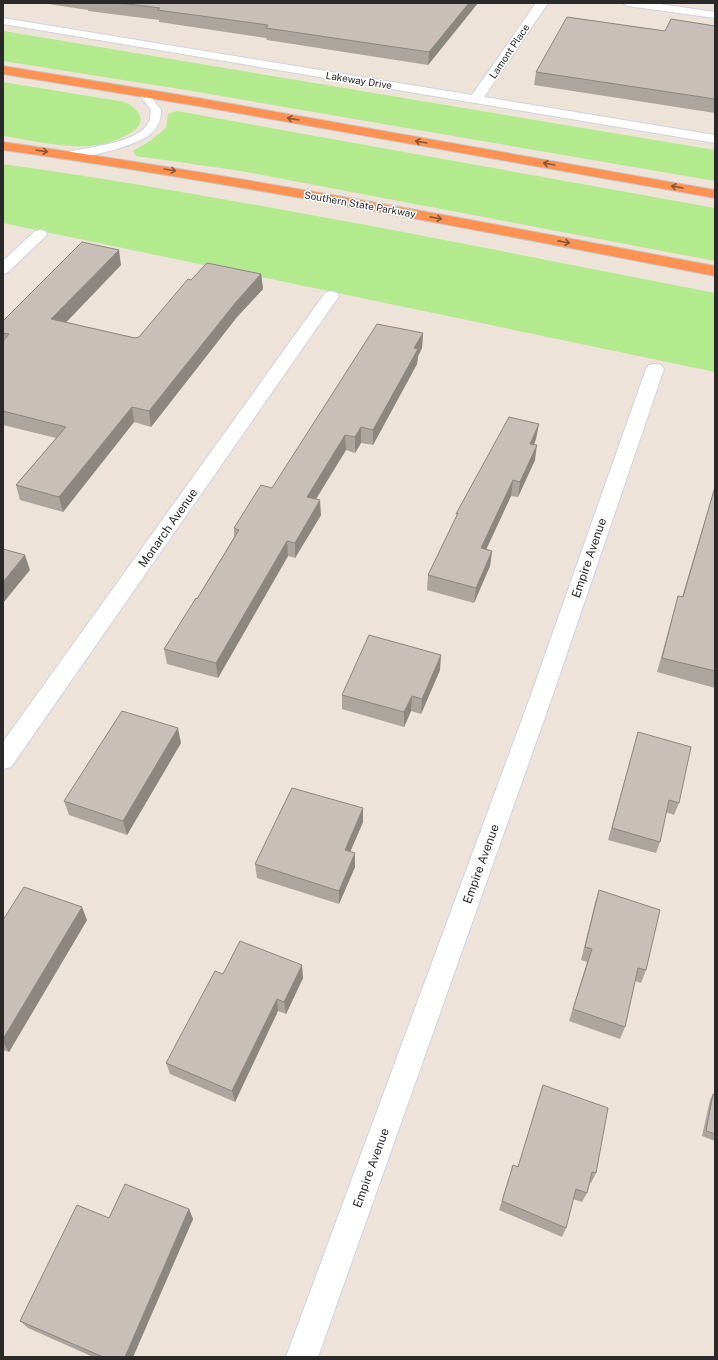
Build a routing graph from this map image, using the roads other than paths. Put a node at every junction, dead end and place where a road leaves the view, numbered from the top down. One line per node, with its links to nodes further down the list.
1 (542, 3): 7 (street, Lamont Place)
2 (628, 3): 3 (street)
3 (715, 15)
4 (3, 21): 7 (street, Lakeway Drive)
5 (3, 70): 6 (highway)
6 (143, 93): 10 (lane); 11 (highway, one-way to 6)
7 (476, 99): 8 (street, Lakeway Drive)
8 (715, 139)
9 (3, 146): 10 (highway, Southern State Parkway, one-way to 10)
10 (68, 155): 14 (highway, Southern State Parkway, one-way to 14)
11 (715, 194)
12 (40, 234): 13 (street)
13 (3, 269)
14 (715, 271)
15 (331, 296): 17 (street, Monarch Avenue)
16 (655, 369): 18 (street, Empire Avenue)
17 (3, 760)
18 (302, 1357)

